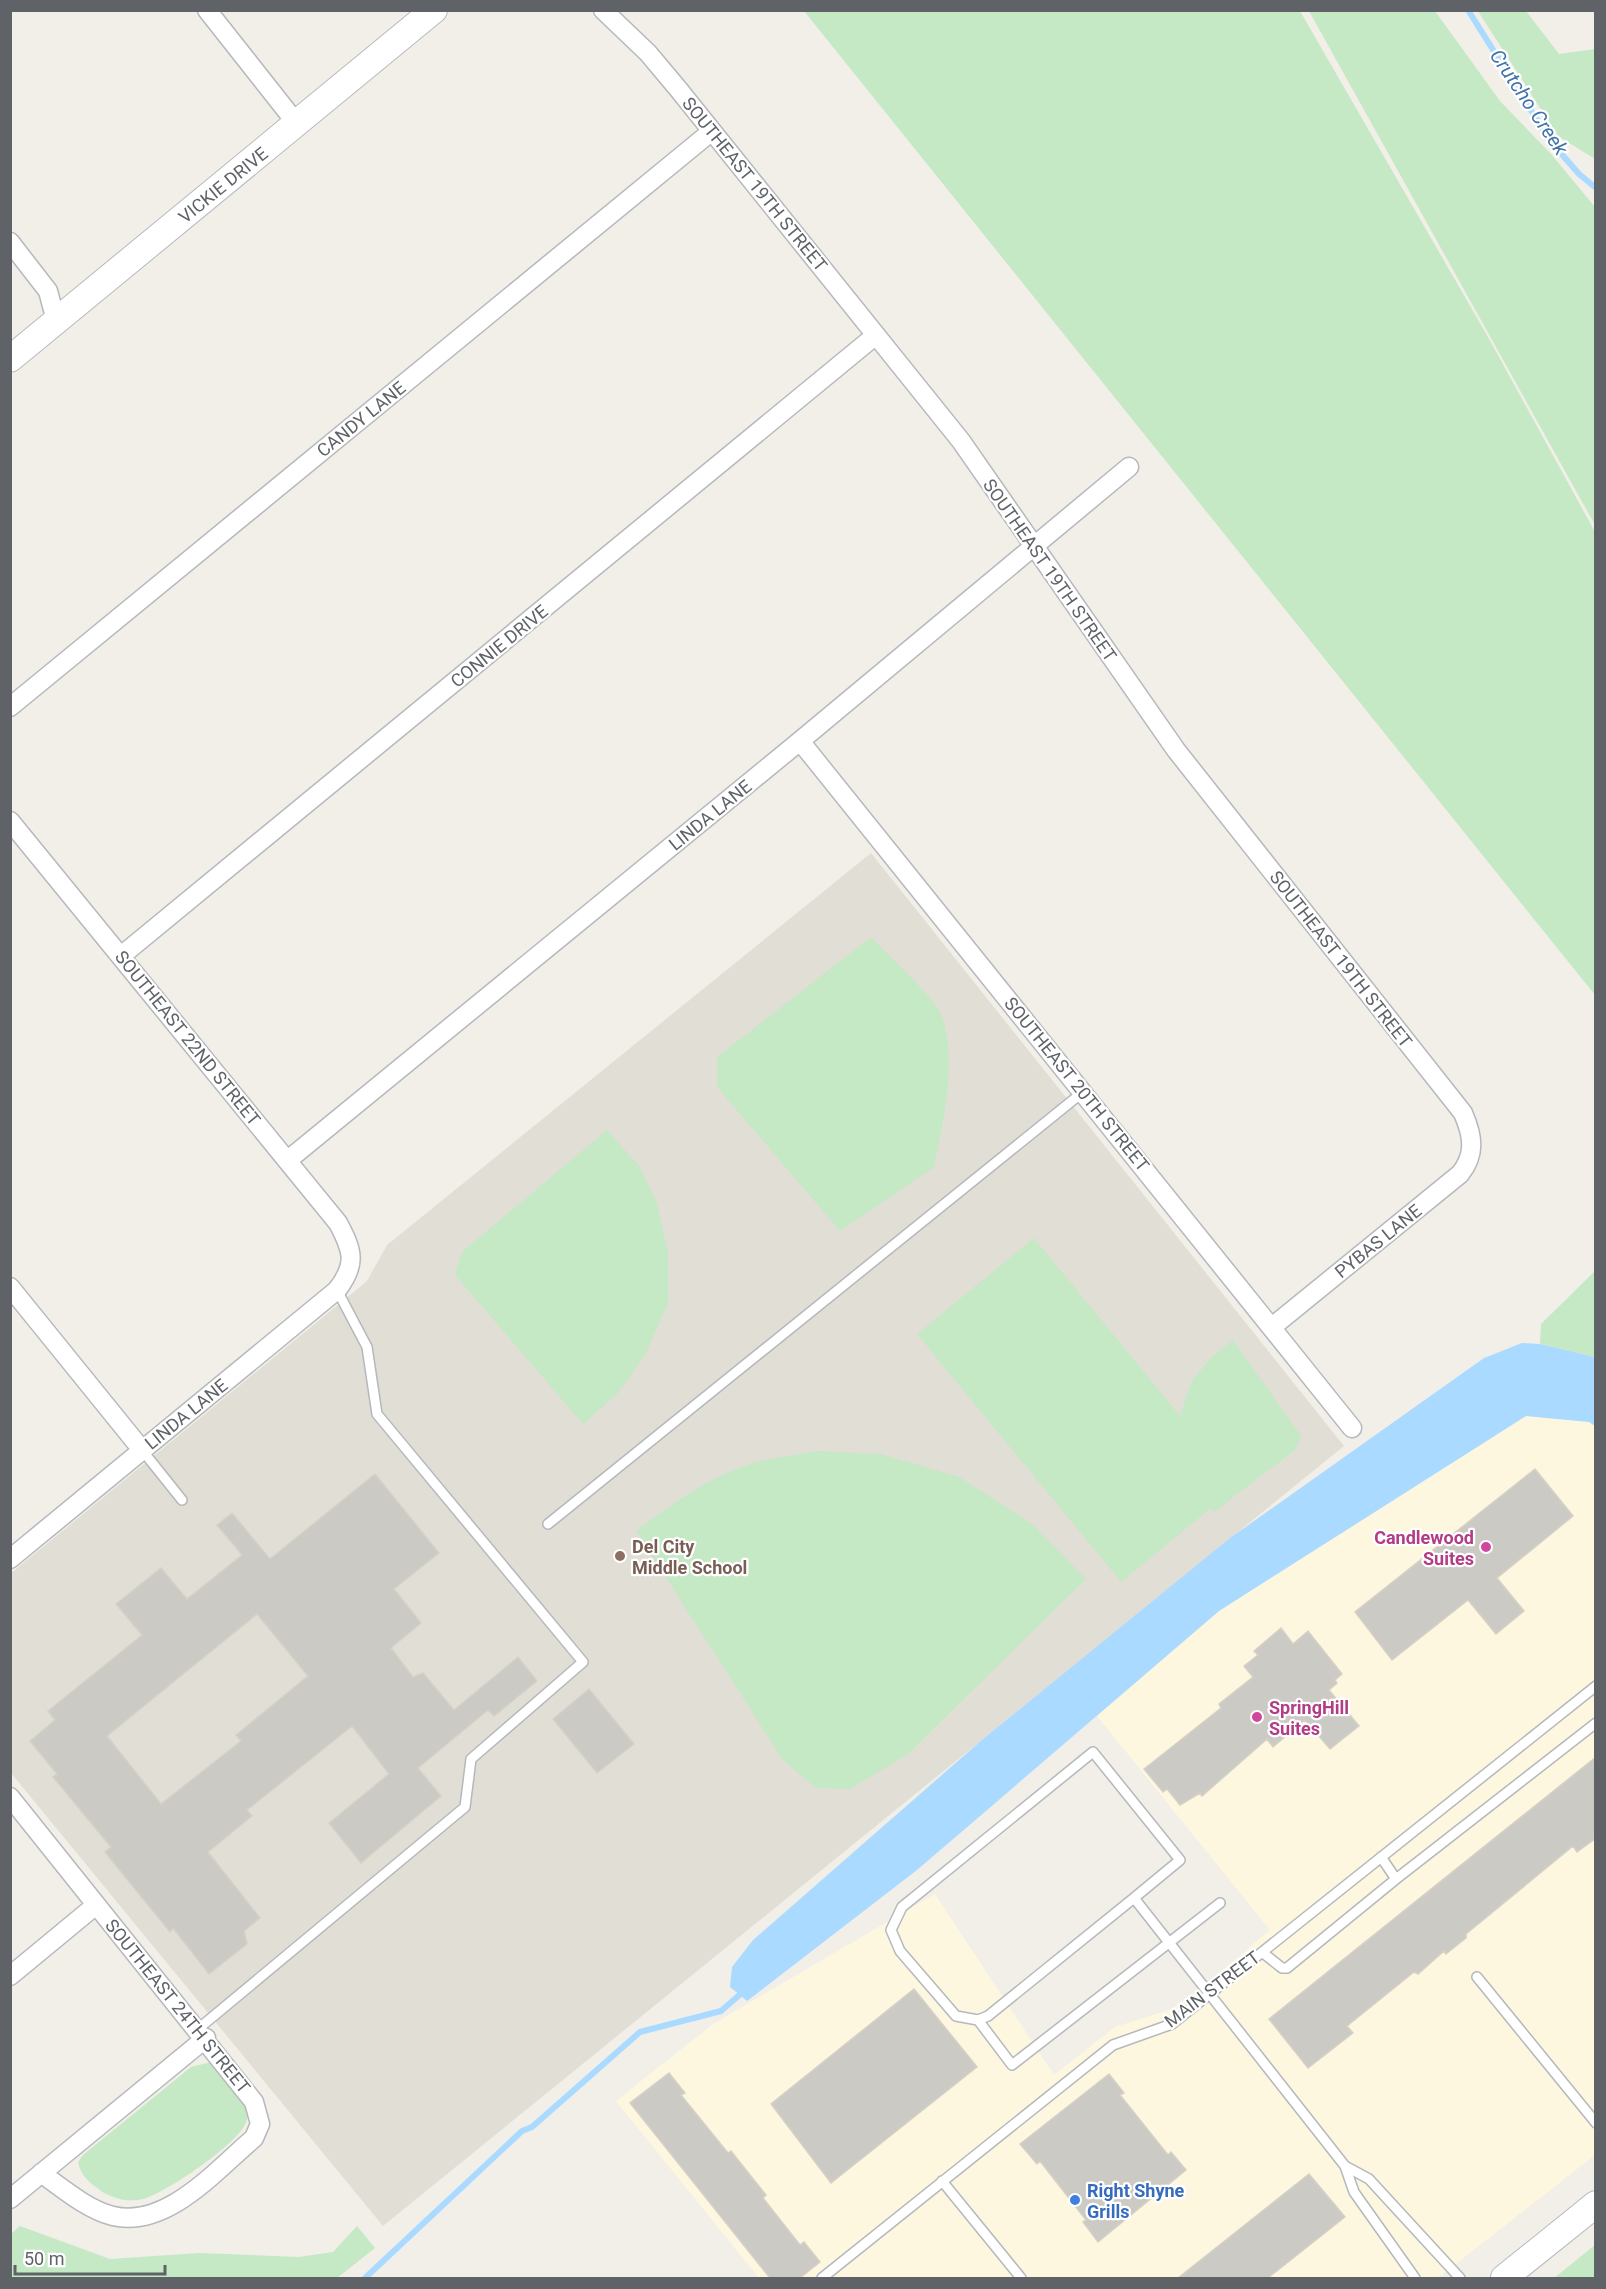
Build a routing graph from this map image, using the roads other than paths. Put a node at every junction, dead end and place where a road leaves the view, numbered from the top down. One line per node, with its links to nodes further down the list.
1 (207, 10): 4 (street)
2 (434, 10): 4 (street, VICKIE DRIVE)
3 (603, 10): 5 (street, SOUTHEAST 19TH STREET)
4 (297, 124): 7 (street, VICKIE DRIVE)
5 (712, 131): 8 (street, SOUTHEAST 19TH STREET); 12 (street, CANDY LANE)
6 (10, 242): 7 (street)
7 (56, 321): 9 (street, VICKIE DRIVE)
8 (876, 335): 11 (street, SOUTHEAST 19TH STREET); 15 (street, CONNIE DRIVE)
9 (10, 359)
10 (1129, 467): 11 (street, LINDA LANE)
11 (1034, 547): 13 (street, LINDA LANE); 17 (street, SOUTHEAST 19TH STREET)
12 (10, 707)
13 (800, 741): 16 (street, SOUTHEAST 20TH STREET); 18 (street, LINDA LANE)
14 (10, 821): 15 (street, SOUTHEAST 22ND STREET)
15 (121, 956): 18 (street, SOUTHEAST 22ND STREET)
16 (1083, 1092): 22 (street, SOUTHEAST 20TH STREET); 26 (lane)
17 (1472, 1146): 22 (street, PYBAS LANE)
18 (288, 1160): 19 (street, SOUTHEAST 22ND STREET)
19 (352, 1262): 21 (street, LINDA LANE)
20 (10, 1287): 24 (street)
21 (337, 1290): 24 (street, LINDA LANE); 42 (lane)
22 (1272, 1327): 23 (street, SOUTHEAST 20TH STREET)
23 (1352, 1428)
24 (142, 1450): 25 (lane); 27 (street, LINDA LANE)
25 (182, 1500)
26 (548, 1524)
27 (10, 1559)
28 (1596, 1686): 31 (lane, MAIN STREET)
29 (1596, 1723): 32 (lane)
30 (10, 1797): 35 (street, SOUTHEAST 24TH STREET)
31 (1381, 1857): 32 (lane); 37 (lane, MAIN STREET)
32 (1396, 1879): 37 (lane)
33 (1134, 1898): 36 (lane); 41 (lane); 41 (lane)
34 (1220, 1903): 36 (lane)
35 (96, 1905): 38 (street); 42 (street, SOUTHEAST 24TH STREET)
36 (1169, 1943): 40 (lane); 41 (lane)
37 (1262, 1952): 40 (lane, MAIN STREET)
38 (10, 1977)
39 (1477, 1977): 43 (lane)
40 (1209, 1994): 44 (lane); 46 (lane, MAIN STREET)
41 (978, 2019)
42 (202, 2034): 45 (street); 45 (street, SOUTHEAST 24TH STREET)
43 (1596, 2123)
44 (1345, 2166): 51 (lane); 52 (lane)
45 (41, 2173): 47 (street)
46 (942, 2181): 49 (lane, MAIN STREET); 50 (lane)
47 (10, 2199)
48 (1596, 2204): 53 (street)
49 (822, 2278)
50 (1021, 2278)
51 (1415, 2278)
52 (1460, 2278)
53 (1504, 2278)

